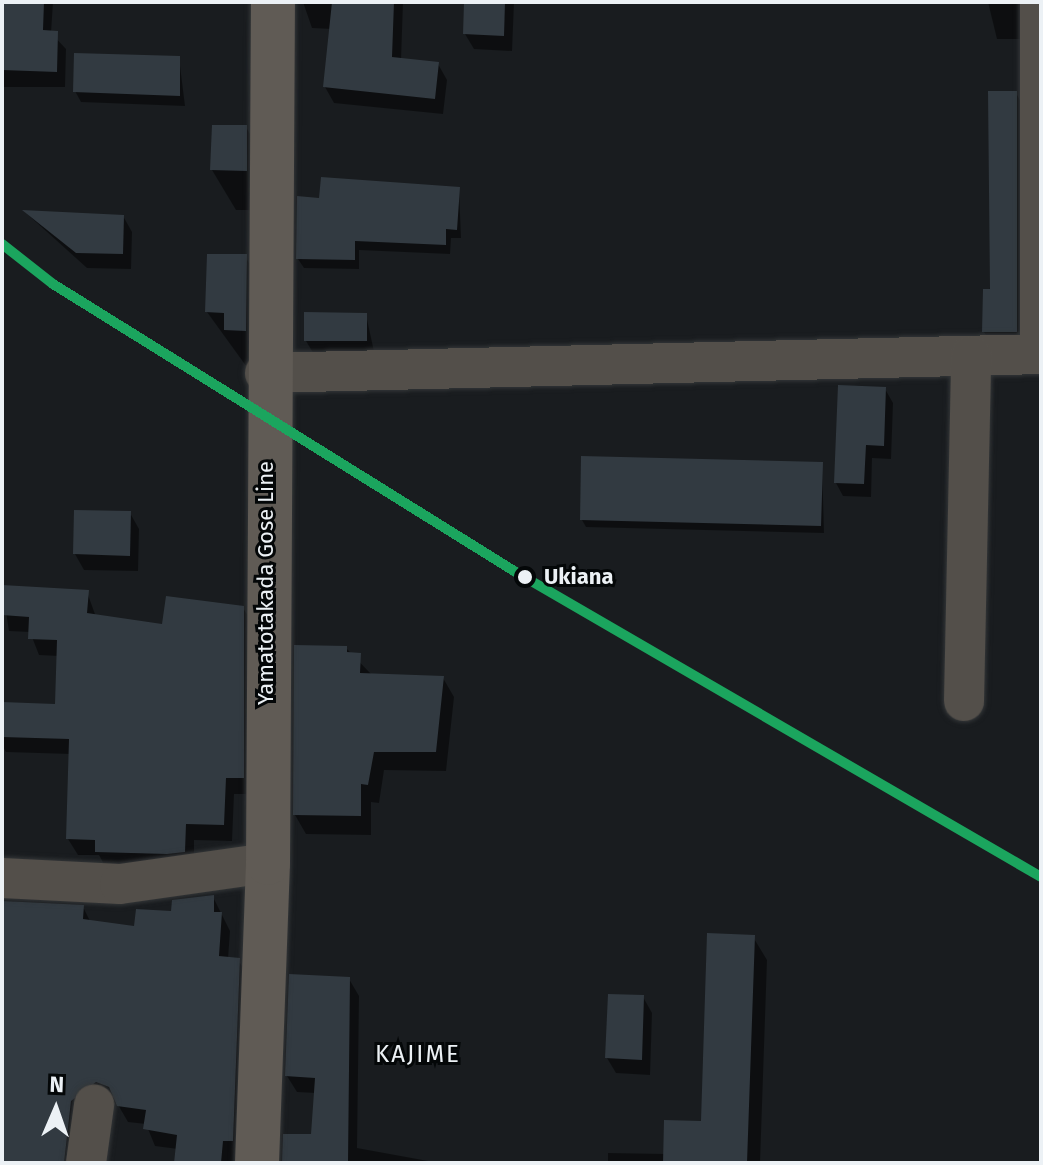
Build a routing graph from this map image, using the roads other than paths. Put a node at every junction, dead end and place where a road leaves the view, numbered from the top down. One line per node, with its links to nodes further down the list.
1 (273, 2): 5 (main road, Yamatotakada Gose Line)
2 (1040, 2): 3 (street)
3 (1040, 354): 4 (street)
4 (971, 356): 5 (street); 6 (street)
5 (265, 373): 7 (main road, Yamatotakada Gose Line)
6 (964, 701)
7 (268, 863): 8 (street); 11 (main road, Yamatotakada Gose Line)
8 (2, 878)
9 (94, 1105): 10 (street)
10 (86, 1163)
11 (257, 1163)

